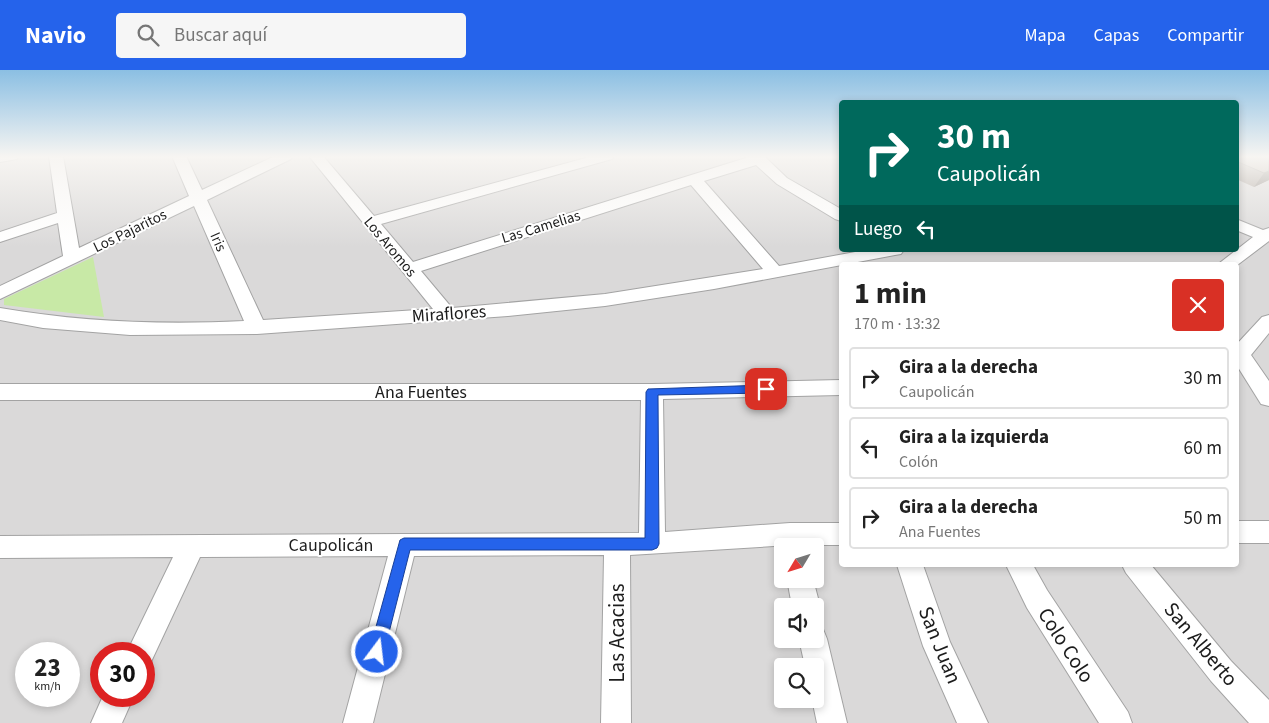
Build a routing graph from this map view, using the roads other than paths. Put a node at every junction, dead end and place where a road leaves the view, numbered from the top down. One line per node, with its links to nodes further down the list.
1 (61, 186): 10 (street)
2 (193, 186): 9 (street, Iris)
3 (222, 186): 9 (street, Los Pajaritos)
4 (341, 186): 12 (street, Los Aromos)
5 (498, 186): 12 (street)
6 (670, 186): 19 (street, Las Camelias)
7 (700, 186): 20 (street)
8 (791, 186): 11 (street)
9 (198, 198): 17 (street, Los Pajaritos); 25 (street, Iris)
10 (66, 215): 15 (street); 17 (street)
11 (839, 215)
12 (370, 222): 19 (street, Los Aromos)
13 (1239, 225): 14 (street)
14 (1267, 234): 18 (street)
15 (0, 237)
16 (883, 252): 20 (street, Miraflores)
17 (72, 258): 21 (street, Los Pajaritos)
18 (1230, 262)
19 (408, 269): 23 (street, Los Aromos)
20 (774, 271): 23 (street, Miraflores)
21 (0, 293)
22 (0, 314): 25 (street, Miraflores)
23 (447, 314): 25 (street, Miraflores)
24 (1269, 321): 28 (street)
25 (257, 328)
26 (1239, 383): 28 (street)
27 (839, 387): 30 (street, Ana Fuentes)
28 (1264, 390)
29 (0, 392): 30 (street, Ana Fuentes)
30 (652, 392): 38 (street)
31 (1239, 532): 32 (street)
32 (1269, 532)
33 (839, 534): 34 (street, Caupolicán)
34 (808, 538)
35 (774, 540): 38 (street, Caupolicán)
36 (617, 543): 37 (street, Caupolicán); 38 (street, Caupolicán); 50 (street, Las Acacias)
37 (404, 544): 39 (street, Caupolicán); 49 (street)
38 (652, 544)
39 (192, 546): 40 (street, Caupolicán); 44 (street)
40 (0, 547)
41 (911, 567): 52 (street, San Juan)
42 (1020, 567): 53 (street, Colo Colo)
43 (1137, 567): 47 (street, San Alberto)
44 (146, 642)
45 (815, 648): 51 (street)
46 (114, 707): 48 (street)
47 (1269, 722)
48 (106, 723)
49 (358, 723)
50 (616, 723)
51 (832, 723)
52 (974, 723)
53 (1117, 723)

